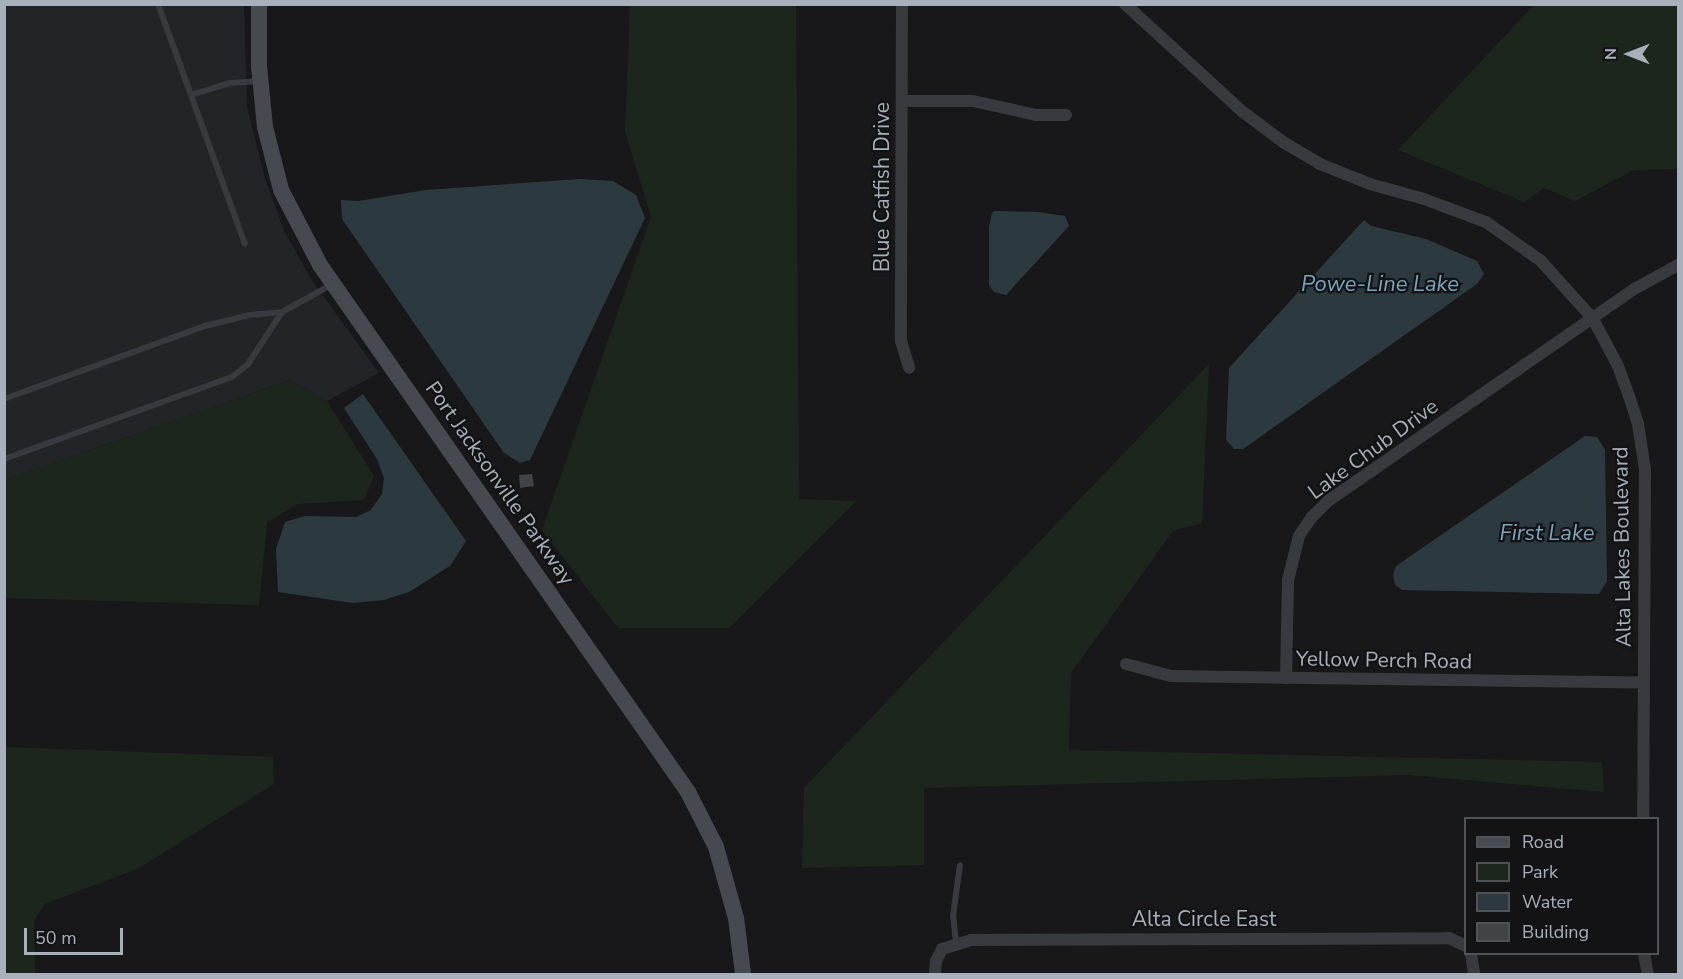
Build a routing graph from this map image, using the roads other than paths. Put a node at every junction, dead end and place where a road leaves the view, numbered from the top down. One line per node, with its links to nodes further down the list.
1 (159, 4): 6 (lane)
2 (259, 4): 5 (street, Port Jacksonville Parkway)
3 (902, 4): 7 (street, Blue Catfish Drive)
4 (1125, 4): 13 (street, Alta Lakes Boulevard)
5 (261, 81): 6 (lane); 11 (street, Port Jacksonville Parkway)
6 (191, 94): 9 (lane)
7 (902, 101): 8 (street); 14 (street, Blue Catfish Drive)
8 (1066, 115)
9 (245, 244)
10 (1678, 265): 13 (street, Lake Chub Drive)
11 (333, 283): 12 (lane); 26 (street, Port Jacksonville Parkway)
12 (282, 312): 15 (lane); 16 (lane)
13 (1593, 319): 18 (street, Lake Chub Drive); 19 (street, Alta Lakes Boulevard)
14 (909, 368)
15 (4, 399)
16 (4, 459)
17 (1126, 664): 18 (street, Yellow Perch Road)
18 (1286, 678): 19 (street, Yellow Perch Road)
19 (1643, 683): 20 (street, Alta Lakes Boulevard)
20 (1643, 817)
21 (960, 865): 22 (lane)
22 (956, 943): 23 (street, Alta Circle East); 27 (street, Alta Circle East)
23 (1464, 945)
24 (1471, 955): 28 (street)
25 (1644, 955): 29 (street)
26 (743, 975)
27 (935, 975)
28 (1474, 975)
29 (1648, 975)

